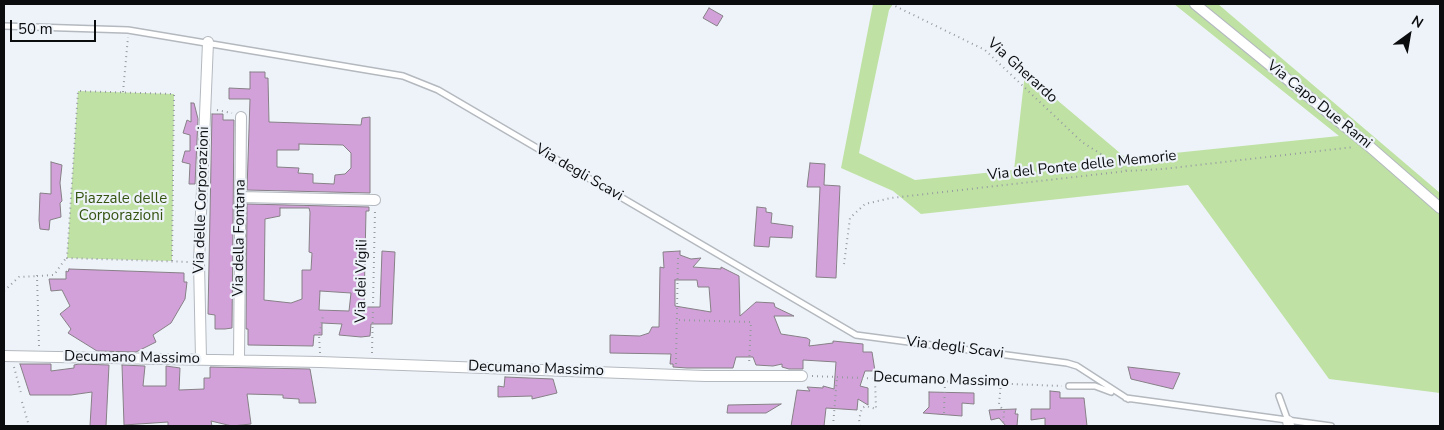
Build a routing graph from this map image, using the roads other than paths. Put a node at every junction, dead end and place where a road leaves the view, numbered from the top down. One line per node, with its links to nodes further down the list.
1 (1195, 4): 7 (street, Via Capo Due Rami)
2 (4, 26): 3 (lane, Via degli Scavi)
3 (208, 42): 9 (street, Via delle Corporazioni); 14 (lane, Via degli Scavi)
4 (241, 117): 5 (street, Via della Fontana)
5 (241, 197): 6 (street); 10 (street, Via della Fontana)
6 (375, 200)
7 (1440, 208)
8 (7, 356): 9 (street, Decumano Massimo)
9 (201, 359): 10 (street, Decumano Massimo)
10 (239, 360): 11 (street, Decumano Massimo)
11 (802, 376)
12 (1069, 386): 14 (lane, Via degli Scavi)
13 (1278, 396): 15 (lane)
14 (1128, 399): 15 (lane, Via degli Scavi)
15 (1288, 424): 16 (lane, Via degli Scavi)
16 (1331, 426)

